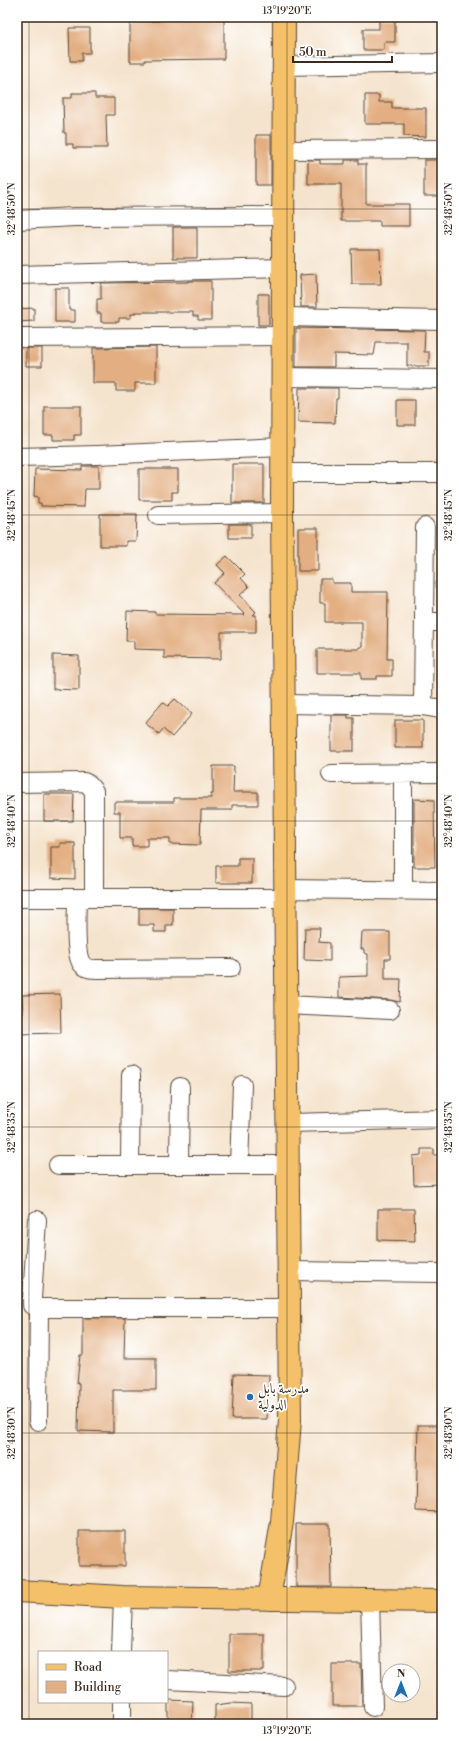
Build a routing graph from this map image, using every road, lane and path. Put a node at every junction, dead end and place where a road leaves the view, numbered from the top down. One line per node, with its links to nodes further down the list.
1 (284, 17): 3 (main road)
2 (442, 63): 3 (street)
3 (284, 66): 5 (main road)
4 (442, 149): 5 (street)
5 (284, 150): 6 (main road)
6 (283, 216): 7 (street); 8 (main road)
7 (17, 220)
8 (283, 268): 9 (street); 11 (main road)
9 (17, 276)
10 (442, 320): 11 (street)
11 (283, 326): 12 (street); 13 (main road)
12 (20, 338)
13 (283, 377): 14 (street); 15 (main road)
14 (442, 379)
15 (282, 447): 16 (street); 17 (main road)
16 (17, 457)
17 (282, 473): 18 (street); 19 (main road)
18 (442, 473)
19 (282, 513): 20 (street); 24 (main road)
20 (158, 515)
21 (425, 527): 22 (street)
22 (424, 622): 23 (street); 25 (street)
23 (442, 622)
24 (283, 704): 25 (street); 33 (main road)
25 (423, 706): 26 (street)
26 (442, 710)
27 (403, 773): 28 (street); 29 (street); 31 (street)
28 (442, 773)
29 (331, 774)
30 (17, 783): 35 (street)
31 (403, 890): 32 (street); 33 (street)
32 (442, 891)
33 (285, 894): 35 (street); 37 (main road)
34 (17, 898): 35 (street)
35 (86, 898): 36 (street)
36 (231, 968)
37 (286, 1005): 38 (street); 43 (main road)
38 (390, 1010)
39 (131, 1075): 44 (street)
40 (242, 1085): 47 (street)
41 (180, 1087): 45 (street)
42 (442, 1119): 43 (street)
43 (289, 1123): 48 (main road)
44 (130, 1164): 45 (street); 46 (street)
45 (179, 1164): 47 (street)
46 (58, 1165)
47 (239, 1165): 48 (street)
48 (288, 1165): 50 (main road)
49 (37, 1220): 52 (street)
50 (289, 1271): 51 (street); 53 (main road)
51 (442, 1273)
52 (39, 1308): 53 (street); 54 (street)
53 (290, 1308): 57 (main road)
54 (38, 1421)
55 (17, 1592): 56 (main road)
56 (123, 1597): 57 (main road); 60 (street)
57 (269, 1599): 58 (main road)
58 (370, 1600): 59 (main road); 64 (street)
59 (442, 1601)
60 (121, 1651)
61 (168, 1680): 62 (street)
62 (284, 1686)
63 (122, 1703): 65 (street)
64 (373, 1707)
65 (122, 1724)

